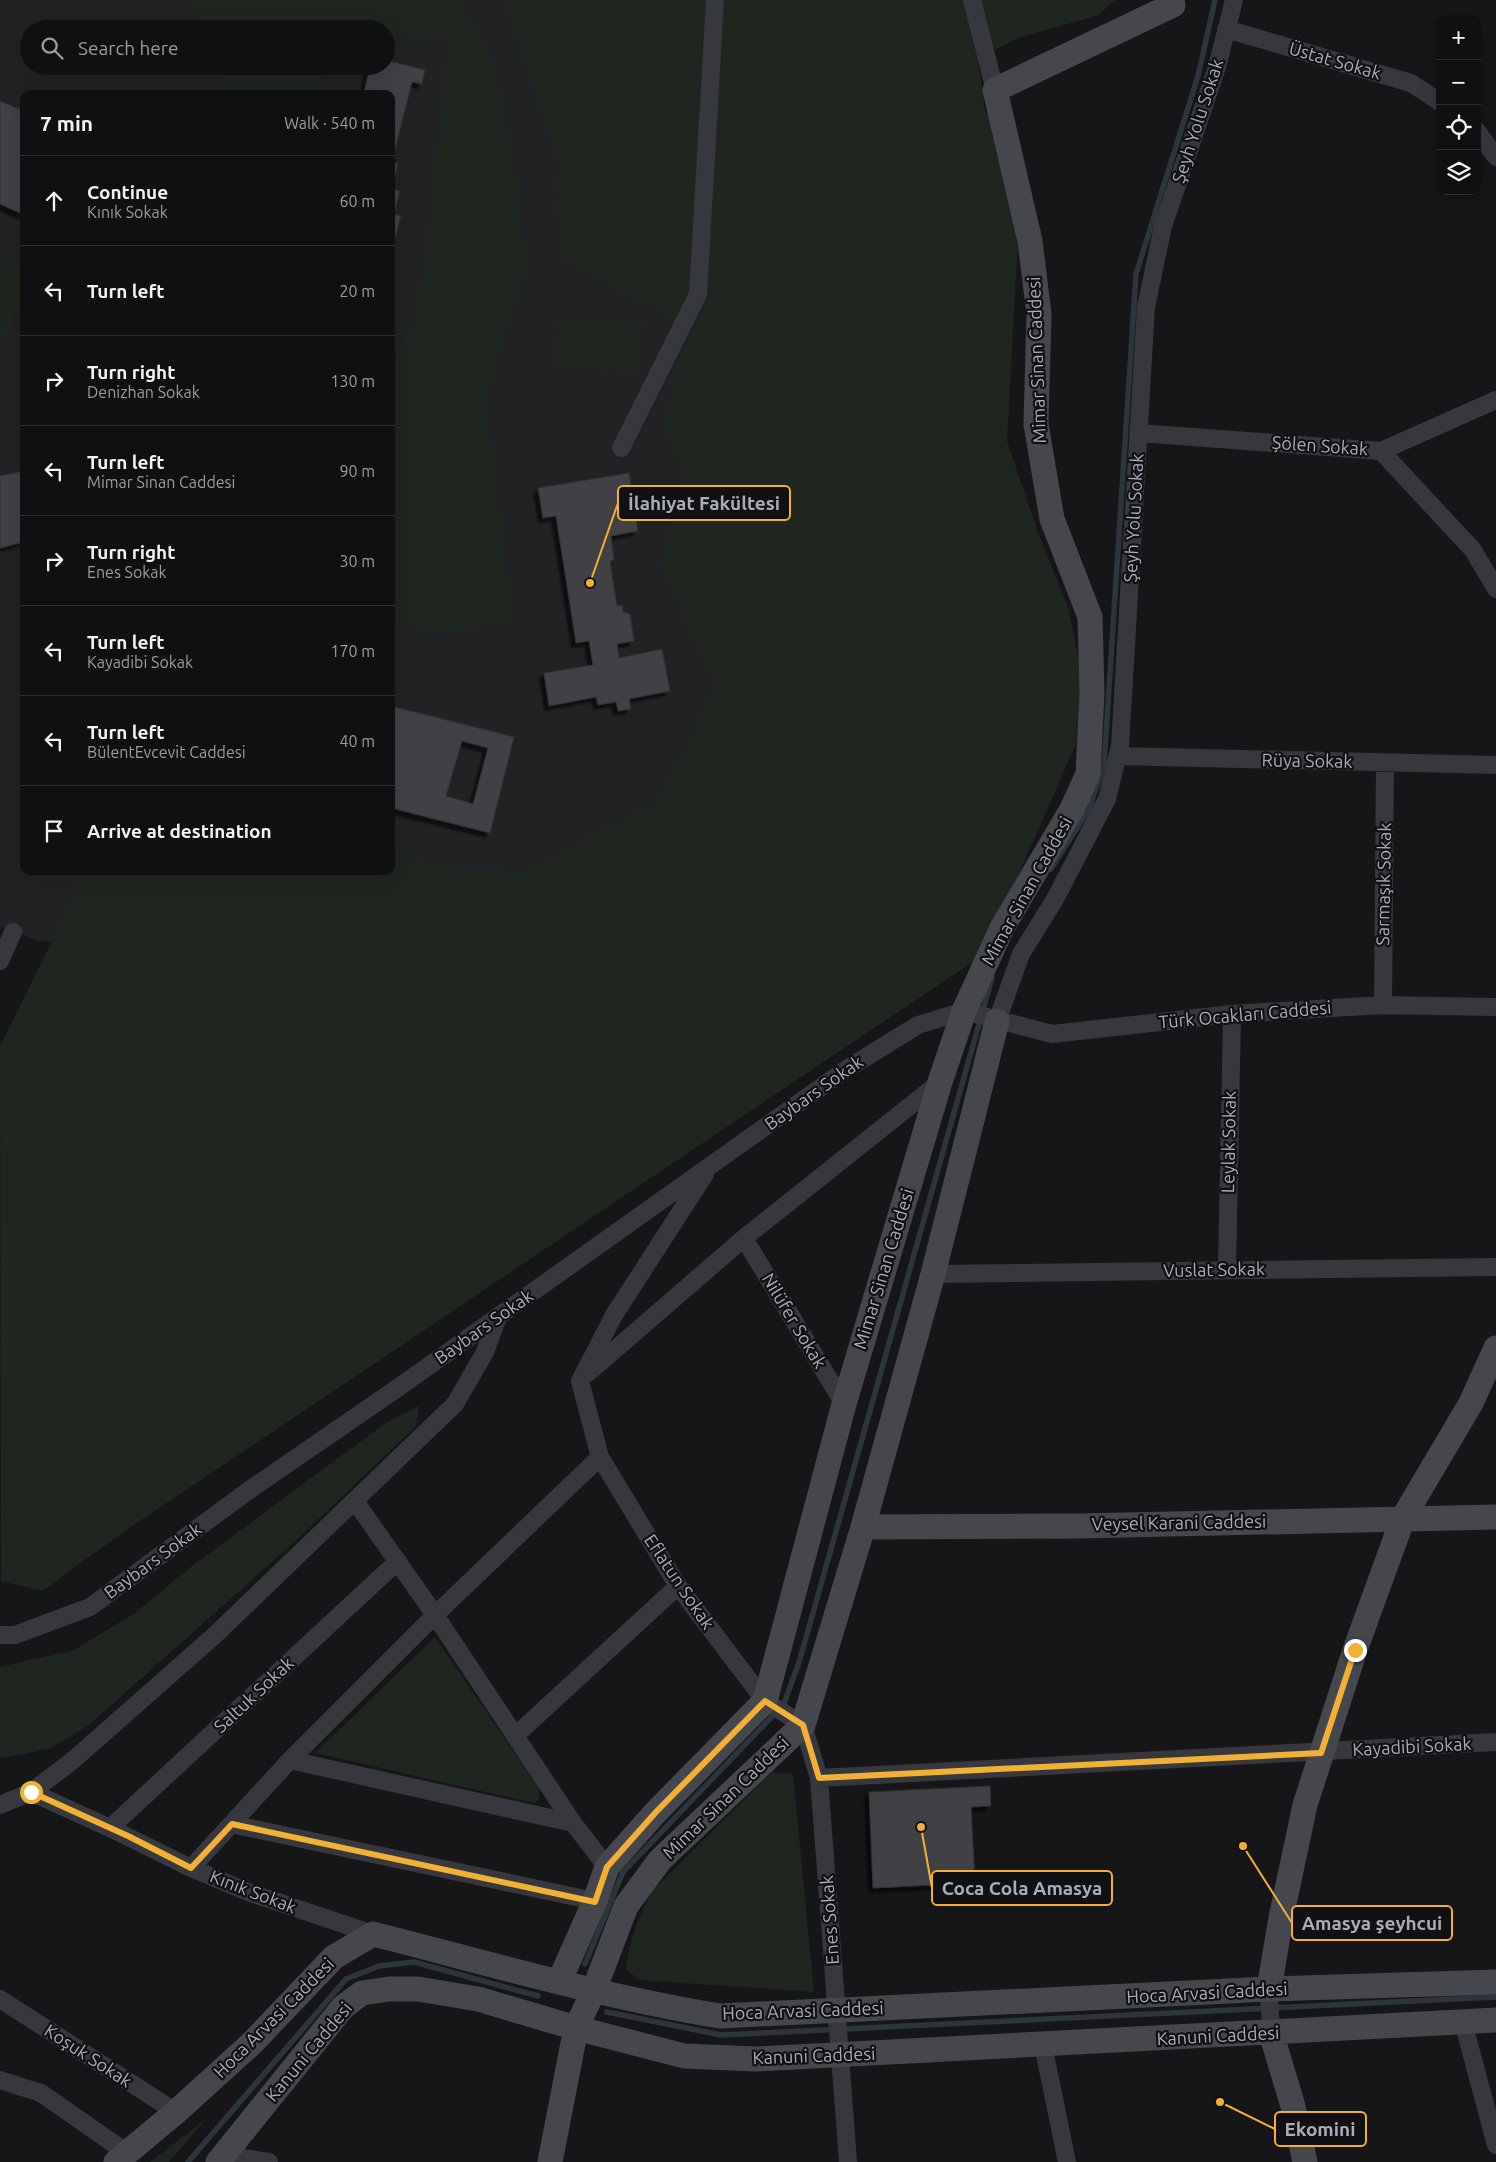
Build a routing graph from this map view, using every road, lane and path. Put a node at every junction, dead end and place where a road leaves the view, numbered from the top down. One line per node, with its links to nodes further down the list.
1 (715, 0): 12 (street)
2 (972, 0): 6 (street)
3 (1234, 0): 5 (street, Şeyh Yolu Sokak)
4 (1173, 4): 6 (street)
5 (1226, 29): 7 (street, Üstat Sokak); 11 (street, Şeyh Yolu Sokak)
6 (995, 90): 22 (street, Mimar Sinan Caddesi)
7 (1436, 99)
8 (1481, 136): 9 (street)
9 (1496, 157)
10 (1496, 400): 13 (street)
11 (1139, 433): 13 (street, Şölen Sokak); 15 (street, Şeyh Yolu Sokak)
12 (620, 448)
13 (1381, 451): 14 (street, Şölen Sokak)
14 (1496, 589)
15 (1118, 756): 16 (street, Rüya Sokak); 24 (street, Şeyh Yolu Sokak)
16 (1386, 763): 17 (street, Rüya Sokak); 20 (street, Sarmaşık Sokak)
17 (1496, 765)
18 (13, 932): 19 (street)
19 (0, 961)
20 (1383, 1005): 21 (street, Türk Ocakları Caddesi); 23 (street, Türk Ocakları Caddesi)
21 (1496, 1007)
22 (964, 1011): 24 (street, Türk Ocakları Caddesi); 25 (street, Mimar Sinan Caddesi); 26 (street, Baybars Sokak)
23 (1232, 1014): 24 (street, Türk Ocakları Caddesi); 29 (street, Leylak Sokak)
24 (997, 1021): 30 (street, Mimar Sinan Caddesi)
25 (940, 1082): 27 (street); 34 (street, Mimar Sinan Caddesi)
26 (709, 1167): 31 (street, Baybars Sokak); 33 (street)
27 (744, 1238): 33 (street); 34 (street, Nilüfer Sokak)
28 (1496, 1267): 29 (street, Vuslat Sokak)
29 (1226, 1270): 30 (street, Vuslat Sokak)
30 (933, 1274): 39 (street, Mimar Sinan Caddesi)
31 (498, 1317): 36 (street); 43 (street, Baybars Sokak)
32 (1496, 1348): 38 (street)
33 (580, 1380): 35 (street, Eflatun Sokak)
34 (844, 1404): 44 (street, Mimar Sinan Caddesi)
35 (600, 1457): 41 (street, Eflatun Sokak); 42 (street)
36 (355, 1501): 40 (street); 51 (street)
37 (1496, 1517): 38 (street, Veysel Karani Caddesi)
38 (1404, 1518): 39 (street, Veysel Karani Caddesi); 48 (street)
39 (863, 1526): 45 (street, Mimar Sinan Caddesi)
40 (398, 1561): 42 (street); 55 (street, Saltuk Sokak)
41 (678, 1586): 44 (street, Eflatun Sokak); 46 (street)
42 (435, 1615): 46 (street); 49 (street)
43 (0, 1635)
44 (765, 1701): 45 (street); 56 (street, Mimar Sinan Caddesi)
45 (803, 1725): 50 (street, Enes Sokak); 63 (street, Mimar Sinan Caddesi)
46 (515, 1736): 53 (street)
47 (1496, 1742): 48 (street, Kayadibi Sokak)
48 (1321, 1753): 50 (street, Kayadibi Sokak); 62 (street)
49 (290, 1760): 53 (street); 54 (street)
50 (819, 1778): 65 (street, Enes Sokak)
51 (31, 1792): 52 (street); 55 (street, Kınık Sokak)
52 (0, 1805)
53 (573, 1823): 56 (street)
54 (232, 1824): 57 (street); 58 (street)
55 (110, 1828): 57 (street, Kınık Sokak)
56 (607, 1867): 58 (street, Mimar Sinan Caddesi)
57 (191, 1868): 59 (street, Kınık Sokak)
58 (595, 1902): 60 (street, Mimar Sinan Caddesi)
59 (373, 1934): 60 (street, Hoca Arvasi Caddesi); 73 (street, Hoca Arvasi Caddesi)
60 (559, 1982): 63 (street, Hoca Arvasi Caddesi)
61 (1496, 1982): 62 (street, Hoca Arvasi Caddesi)
62 (1269, 1989): 65 (street, Hoca Arvasi Caddesi); 69 (street)
63 (594, 1990): 65 (street, Hoca Arvasi Caddesi); 68 (street, Mimar Sinan Caddesi)
64 (0, 1999): 73 (street, Koşuk Sokak)
65 (837, 2011): 71 (street, Enes Sokak)
66 (1496, 2020): 67 (street, Kanuni Caddesi)
67 (1463, 2022): 69 (street, Kanuni Caddesi); 74 (street)
68 (576, 2028): 71 (street, Kanuni Caddesi); 76 (street, Kanuni Caddesi); 78 (street, Mimar Sinan Caddesi)
69 (1271, 2034): 70 (street, Kanuni Caddesi); 81 (street)
70 (1043, 2045): 71 (street, Kanuni Caddesi); 80 (street)
71 (840, 2055): 79 (street, Enes Sokak)
72 (0, 2080): 75 (street)
73 (176, 2112): 75 (street, Hoca Arvasi Caddesi)
74 (1496, 2145)
75 (121, 2158)
76 (221, 2158): 77 (street)
77 (269, 2162)
78 (550, 2162)
79 (848, 2162)
80 (1067, 2162)
81 (1305, 2162)

